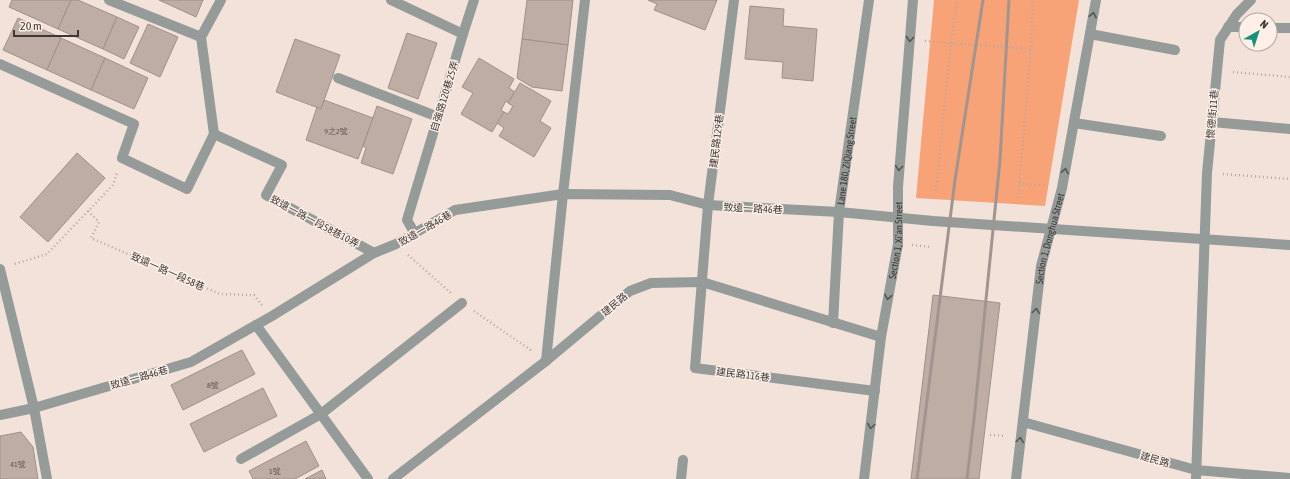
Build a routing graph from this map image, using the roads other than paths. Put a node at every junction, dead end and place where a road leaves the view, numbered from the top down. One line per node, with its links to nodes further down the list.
1 (109, 0): 17 (street)
2 (220, 0): 17 (street)
3 (391, 0): 15 (street)
4 (474, 0): 15 (street, 自強路120巷25弄)
5 (585, 0): 27 (street)
6 (734, 0): 28 (street, 建民路129巷)
7 (870, 0): 29 (street, Lane 180, ZiQiang Street)
8 (913, 0): 30 (street, Section 1, Xi'an Street, one-way to 30)
9 (1096, 0): 16 (street, Section 1, Donghua Street, one-way to 9)
10 (1251, 0): 11 (street, 懷德街11巷)
11 (1228, 27): 12 (street); 22 (street, 懷德街11巷)
12 (1238, 27)
13 (1278, 28): 14 (street)
14 (1290, 28)
15 (463, 34): 21 (street, 自強路120巷25弄)
16 (1090, 34): 18 (street); 23 (street, Section 1, Donghua Street)
17 (201, 37): 25 (street)
18 (1175, 50)
19 (0, 64): 25 (street)
20 (338, 78): 21 (street)
21 (438, 117): 32 (street, 自強路120巷25弄)
22 (1212, 122): 24 (street); 33 (street, 懷德街11巷)
23 (1074, 123): 26 (street); 31 (street, Section 1, Donghua Street, one-way to 23)
24 (1290, 129)
25 (214, 134): 35 (street, 致遠一路一段58巷10弄)
26 (1161, 136)
27 (563, 194): 28 (street, 致遠一路46巷); 32 (street, 致遠一路46巷); 42 (street)
28 (708, 205): 29 (street, 致遠一路46巷); 37 (street, 建民路129巷)
29 (839, 212): 30 (street, 致遠一路46巷); 39 (street, Lane 180, ZiQiang Street)
30 (898, 217): 31 (street, 致遠一路46巷); 41 (street, Section 1, Xi'an Street, one-way to 41)
31 (1052, 229): 33 (street, 致遠一路46巷); 47 (street, Section 1, Donghua Street, one-way to 31)
32 (415, 234): 35 (street, 致遠一路46巷)
33 (1205, 240): 34 (street, 致遠一路46巷); 50 (street, 懷德街11巷)
34 (1290, 245)
35 (374, 253): 40 (street, 致遠一路46巷)
36 (0, 269): 44 (street)
37 (702, 282): 39 (street, 建民路); 42 (street, 建民路); 43 (street, 建民路116巷)
38 (462, 303): 45 (street)
39 (833, 323): 41 (street, 建民路)
40 (256, 325): 44 (street, 致遠一路46巷); 45 (street)
41 (881, 337): 43 (street, Section 1, Xi'an Street)
42 (546, 361): 54 (street, 建民路)
43 (875, 391): 56 (street, Section 1, Xi'an Street, one-way to 56)
44 (34, 408): 46 (street, 致遠一路46巷); 52 (street)
45 (321, 414): 48 (street); 53 (street)
46 (0, 415)
47 (1023, 422): 50 (street, 建民路); 57 (street, Section 1, Donghua Street, one-way to 47)
48 (241, 459)
49 (683, 460): 55 (street)
50 (1196, 475): 51 (street, 建民路)
51 (1290, 478)
52 (47, 479)
53 (368, 479)
54 (393, 479)
55 (681, 479)
56 (864, 479)
57 (1016, 479)

